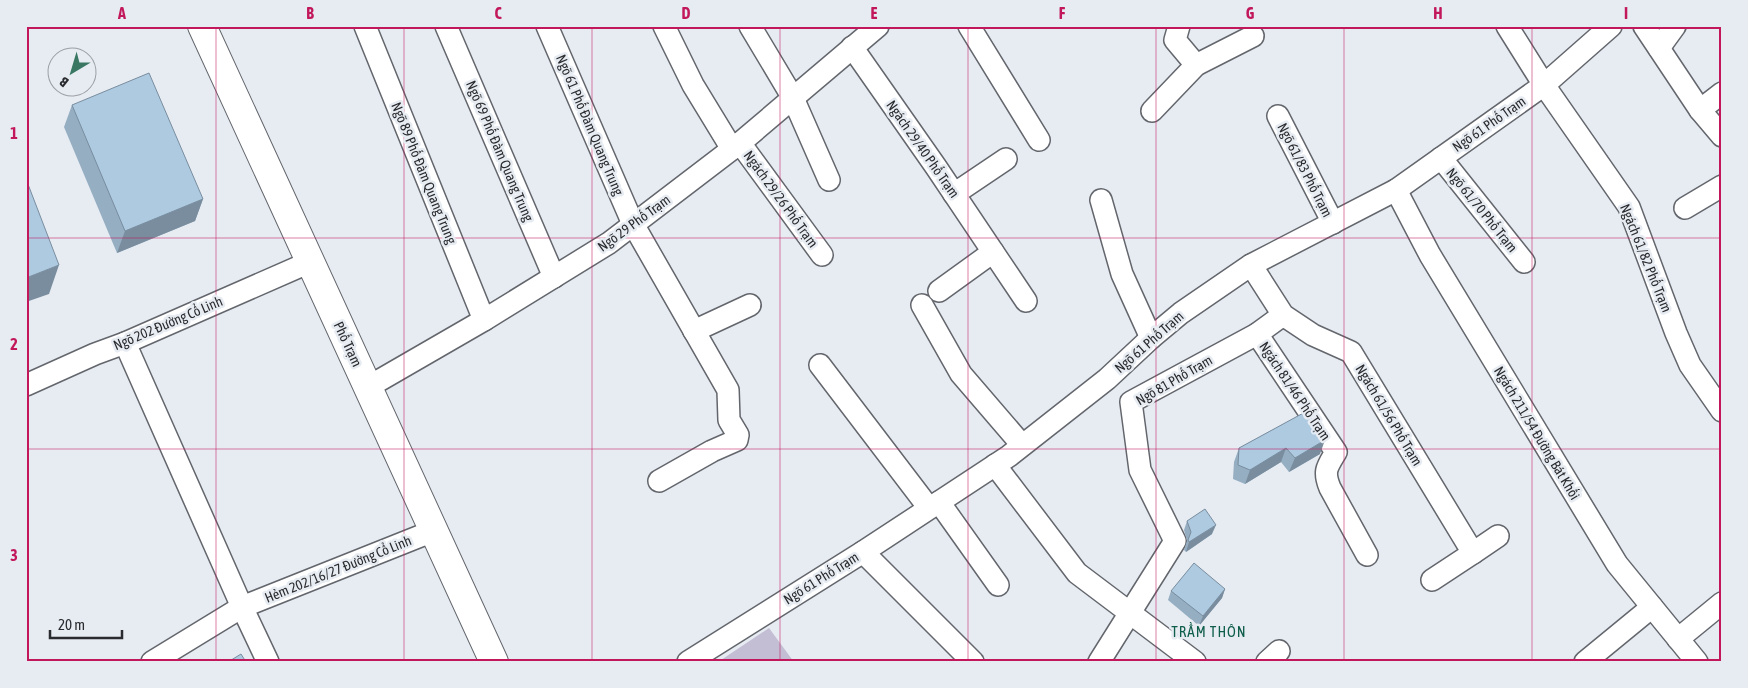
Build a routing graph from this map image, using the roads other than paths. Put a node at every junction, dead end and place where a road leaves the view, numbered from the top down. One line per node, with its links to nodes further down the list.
1 (202, 26): 39 (street, Phố Trạm)
2 (365, 26): 48 (street, Ngõ 89 Phố Đàm Quang Trung)
3 (446, 26): 42 (street, Ngõ 69 Phố Đàm Quang Trung)
4 (547, 26): 36 (street, Ngõ 61 Phố Đàm Quang Trung)
5 (664, 26): 26 (street, Ngách 29/26 Phố Trạm)
6 (750, 26): 20 (street)
7 (878, 26): 15 (street, Ngõ 29 Phố Trạm)
8 (969, 26): 25 (street)
9 (1179, 26): 17 (street)
10 (1507, 26): 18 (street, Ngách 61/82 Phố Trạm)
11 (1611, 26): 18 (street, Ngõ 61 Phố Trạm)
12 (1644, 26): 16 (street)
13 (1675, 26): 16 (street)
14 (1253, 36): 17 (street)
15 (852, 48): 20 (street, Ngõ 29 Phố Trạm); 32 (street, Ngách 29/40 Phố Trạm)
16 (1658, 48): 21 (street)
17 (1196, 65): 22 (street)
18 (1544, 85): 27 (street, Ngõ 61 Phố Trạm); 56 (street, Ngách 61/82 Phố Trạm)
19 (1722, 93): 21 (street)
20 (793, 98): 26 (street, Ngõ 29 Phố Trạm); 29 (street)
21 (1700, 110): 24 (street)
22 (1152, 111)
23 (1278, 116): 35 (street, Ngõ 61/83 Phố Trạm)
24 (1722, 136)
25 (1040, 140)
26 (736, 146): 36 (street, Ngõ 29 Phố Trạm); 38 (street, Ngách 29/26 Phố Trạm)
27 (1441, 158): 31 (street, Ngõ 61 Phố Trạm); 40 (street, Ngõ 61/70 Phố Trạm)
28 (1006, 159): 32 (street)
29 (829, 180)
30 (1722, 186): 34 (street)
31 (1396, 190): 35 (street, Ngõ 61 Phố Trạm); 70 (street, Ngách 211/54 Đường Bát Khối)
32 (954, 194): 37 (street, Ngách 29/40 Phố Trạm)
33 (1101, 200): 51 (street)
34 (1684, 208)
35 (1333, 223): 41 (street, Ngõ 61 Phố Trạm)
36 (633, 224): 42 (street, Ngõ 29 Phố Trạm); 49 (street, Ngõ 61 Phố Đàm Quang Trung)
37 (993, 252): 43 (street); 44 (street, Ngách 29/40 Phố Trạm)
38 (822, 255)
39 (310, 262): 52 (street, Ngõ 202 Đường Cổ Linh); 55 (street, Phố Trạm)
40 (1524, 262)
41 (1251, 265): 47 (street, Ngách 61/56 Phố Trạm); 51 (street, Ngõ 61 Phố Trạm)
42 (554, 277): 48 (street, Ngõ 29 Phố Trạm)
43 (938, 291)
44 (1026, 300)
45 (750, 305): 49 (street)
46 (922, 305): 57 (street)
47 (1283, 315): 50 (street, Ngõ 81 Phố Trạm); 64 (street, Ngách 61/56 Phố Trạm)
48 (484, 320): 55 (street, Ngõ 29 Phố Trạm)
49 (694, 331): 59 (street, Ngõ 61 Phố Đàm Quang Trung)
50 (1257, 334): 65 (street, Ngách 81/46 Phố Trạm); 71 (street, Ngõ 81 Phố Trạm)
51 (1151, 338): 57 (street, Ngõ 61 Phố Trạm)
52 (125, 343): 54 (street, Ngõ 202 Đường Cổ Linh); 69 (street)
53 (820, 365): 60 (street)
54 (26, 385)
55 (368, 387): 61 (street, Phố Trạm)
56 (1722, 411)
57 (1022, 446): 58 (street, Ngõ 61 Phố Trạm)
58 (995, 465): 60 (street, Ngõ 61 Phố Trạm); 71 (street)
59 (659, 481)
60 (934, 505): 63 (street, Ngõ 61 Phố Trạm); 67 (street)
61 (434, 531): 69 (street, Hẻm 202/16/27 Đường Cổ Linh); 76 (street, Phố Trạm)
62 (1498, 536): 64 (street)
63 (863, 552): 77 (street, Ngõ 61 Phố Trạm); 78 (street)
64 (1473, 553): 66 (street)
65 (1367, 555)
66 (1432, 580)
67 (998, 585)
68 (1722, 602): 72 (street)
69 (242, 607): 74 (street, Hẻm 202/16/27 Đường Cổ Linh); 75 (street)
70 (1652, 607): 72 (street, Ngách 211/54 Đường Bát Khối); 73 (street)
71 (1131, 613): 79 (street, Ngõ 81 Phố Trạm); 80 (street)
72 (1678, 639): 81 (street, Ngách 211/54 Đường Bát Khối)
73 (1588, 660)
74 (152, 662)
75 (268, 662)
76 (494, 662)
77 (688, 662)
78 (974, 662)
79 (1099, 662)
80 (1195, 662)
81 (1698, 662)

